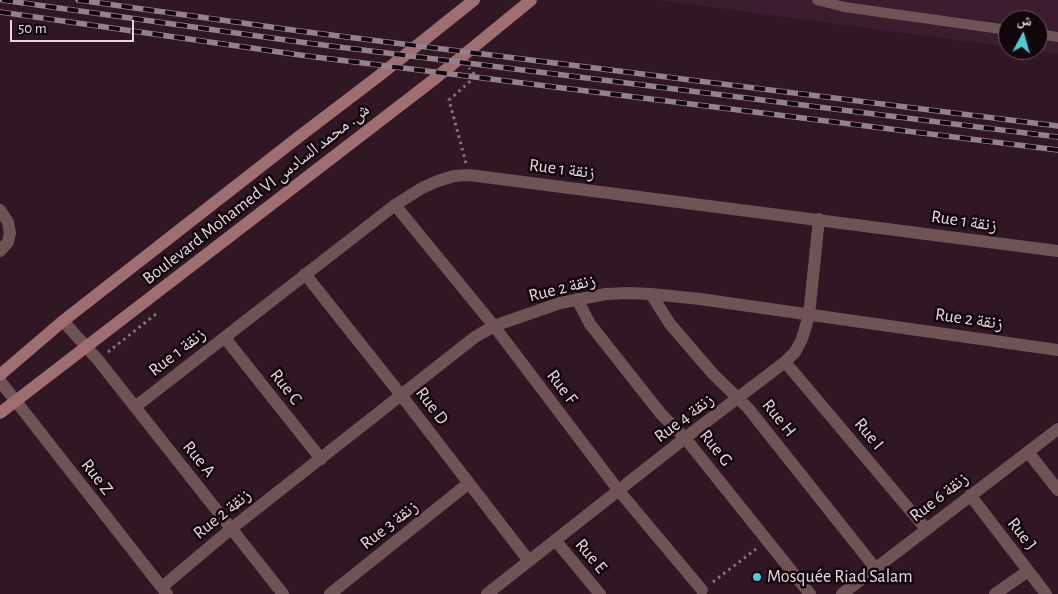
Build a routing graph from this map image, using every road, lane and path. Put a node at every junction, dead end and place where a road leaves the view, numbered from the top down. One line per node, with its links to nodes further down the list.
1 (474, 0): 16 (main road, Boulevard Mohamed VI ش. محمد السادس)
2 (531, 0): 19 (main road, Boulevard Mohamed VI ش. محمد السادس)
3 (818, 0): 4 (lane)
4 (998, 29)
5 (476, 76): 6 (path)
6 (469, 175): 7 (street, Rue 1 زنقة); 9 (street, Rue 1 زنقة)
7 (395, 205): 12 (street, Rue 1 زنقة); 17 (street, Rue F)
8 (0, 210): 10 (street)
9 (819, 219): 11 (street, Rue 1 زنقة); 15 (street, Rue 4 زنقة)
10 (0, 251)
11 (1058, 251)
12 (305, 274): 18 (street, Rue 1 زنقة); 24 (street, Rue D)
13 (651, 294): 14 (street, Rue 2 زنقة); 15 (street, Rue 2 زنقة); 25 (street, Rue H)
14 (577, 300): 17 (street, Rue 2 زنقة); 30 (street, Rue G)
15 (809, 315): 20 (street, Rue 2 زنقة); 21 (street, Rue 4 زنقة)
16 (64, 321): 19 (street, Rue A); 22 (main road, Boulevard Mohamed VI ش. محمد السادس)
17 (494, 326): 24 (street, Rue 2 زنقة); 35 (street, Rue F)
18 (225, 338): 27 (street, Rue 1 زنقة); 32 (street, Rue C)
19 (87, 347): 26 (main road, Boulevard Mohamed VI ش. محمد السادس); 27 (street, Rue A)
20 (1058, 350)
21 (785, 362): 25 (street, Rue 4 زنقة); 38 (street, Rue I)
22 (0, 375)
23 (0, 381): 26 (street, Rue Z)
24 (401, 395): 32 (street, Rue 2 زنقة); 33 (street, Rue D)
25 (739, 398): 30 (street, Rue 4 زنقة); 42 (street, Rue H)
26 (16, 402): 28 (main road, Boulevard Mohamed VI ش. محمد السادس); 44 (street, Rue Z)
27 (135, 407): 37 (street, Rue A)
28 (0, 413)
29 (1058, 429): 31 (street, Rue 6 زنقة)
30 (685, 438): 35 (street, Rue 4 زنقة); 40 (street, Rue G)
31 (1028, 452): 34 (street); 36 (street, Rue 6 زنقة)
32 (321, 459): 37 (street, Rue 2 زنقة)
33 (469, 483): 41 (street, Rue D); 47 (street, Rue 3 زنقة)
34 (1058, 490)
35 (619, 491): 39 (street, Rue 4 زنقة); 45 (street, Rue F)
36 (970, 495): 38 (street, Rue 6 زنقة); 43 (street, Rue J)
37 (232, 528): 44 (street, Rue 2 زنقة); 46 (street, Rue A)
38 (926, 529): 42 (street, Rue 6 زنقة)
39 (555, 540): 41 (street, Rue 4 زنقة); 49 (street, Rue E)
40 (768, 541): 45 (path); 50 (street, Rue G)
41 (529, 561): 48 (street, Rue 4 زنقة)
42 (876, 569): 51 (street, Rue 6 زنقة)
43 (1028, 570): 52 (street); 53 (street, Rue J)
44 (165, 590)
45 (702, 590)
46 (282, 594)
47 (330, 594)
48 (487, 594)
49 (600, 594)
50 (810, 594)
51 (842, 594)
52 (995, 594)
53 (1046, 594)

